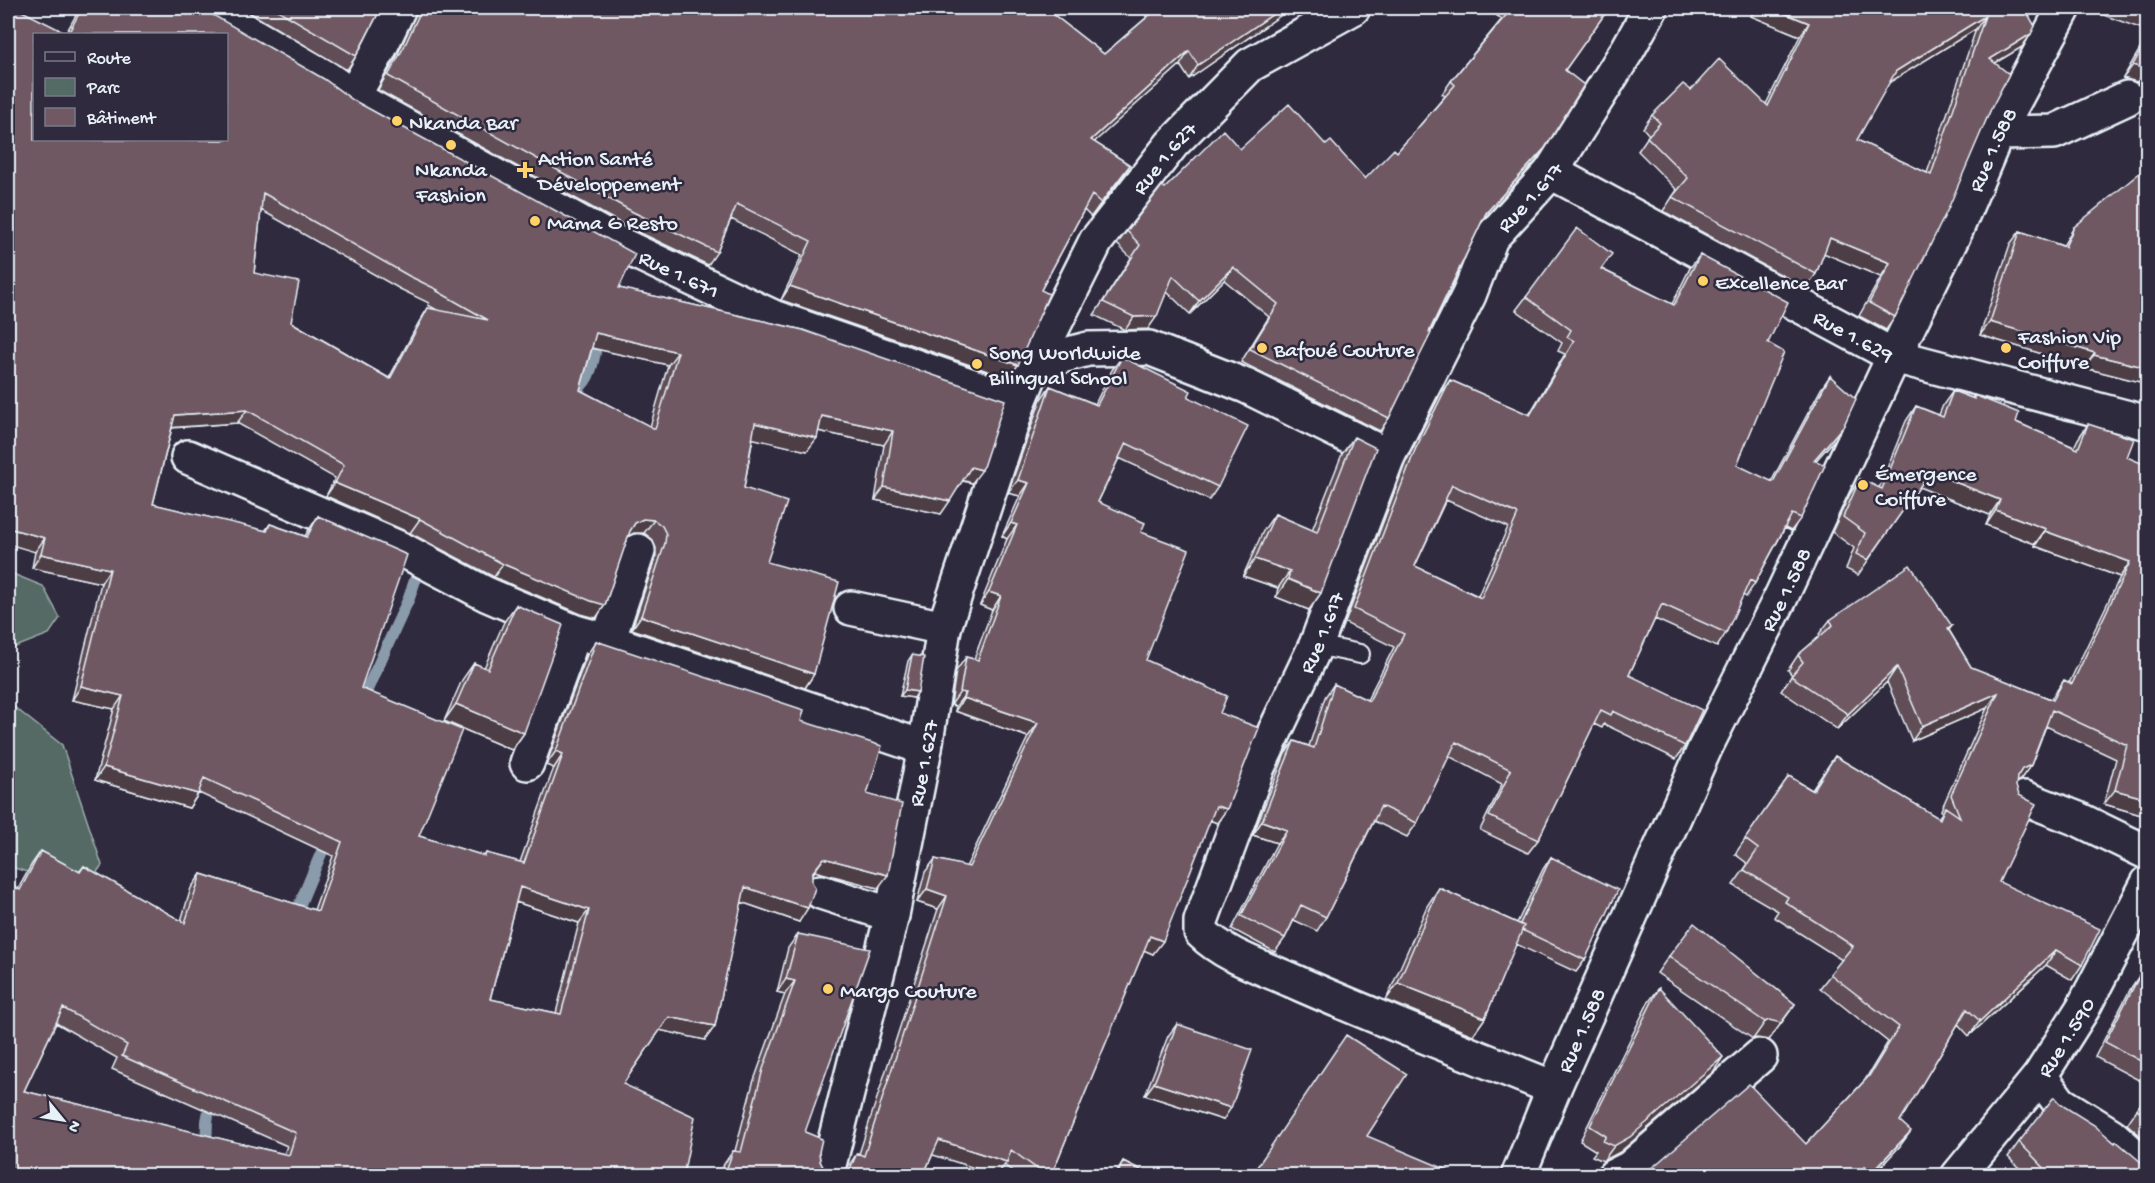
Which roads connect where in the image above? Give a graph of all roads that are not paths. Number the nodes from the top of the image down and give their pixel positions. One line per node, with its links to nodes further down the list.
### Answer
1 (206, 8): 6 (street, Rue 1.671)
2 (399, 8): 6 (street)
3 (1353, 8): 11 (street, Rue 1.627)
4 (1651, 8): 9 (street, Rue 1.617)
5 (2064, 8): 8 (street, Rue 1.588)
6 (353, 97): 12 (street, Rue 1.671)
7 (2127, 98): 8 (street)
8 (1997, 133): 10 (street, Rue 1.588)
9 (1551, 172): 10 (street, Rue 1.629); 14 (street, Rue 1.617)
10 (1894, 357): 13 (street, Rue 1.629); 32 (street, Rue 1.588)
11 (1035, 363): 12 (street, Rue 1.627); 14 (street)
12 (1019, 402): 18 (street, Rue 1.627)
13 (2148, 423)
14 (1388, 456): 21 (street, Rue 1.617)
15 (188, 457): 19 (street)
16 (638, 552): 20 (street)
17 (851, 608): 18 (street)
18 (945, 628): 23 (street, Rue 1.627)
19 (575, 632): 20 (street); 24 (street)
20 (608, 641): 23 (street)
21 (1316, 645): 22 (lane); 32 (street, Rue 1.617)
22 (1360, 654)
23 (925, 748): 29 (street, Rue 1.627)
24 (527, 763)
25 (2024, 798): 26 (street)
26 (2148, 852)
27 (821, 892): 29 (street)
28 (2144, 899): 31 (street, Rue 1.590)
29 (892, 915): 34 (street, Rue 1.627)
30 (1760, 1056): 36 (street)
31 (2040, 1076): 33 (street); 37 (street, Rue 1.590)
32 (1554, 1088): 35 (street, Rue 1.588)
33 (2148, 1168)
34 (828, 1170)
35 (1518, 1176)
36 (1614, 1176)
37 (1958, 1176)

